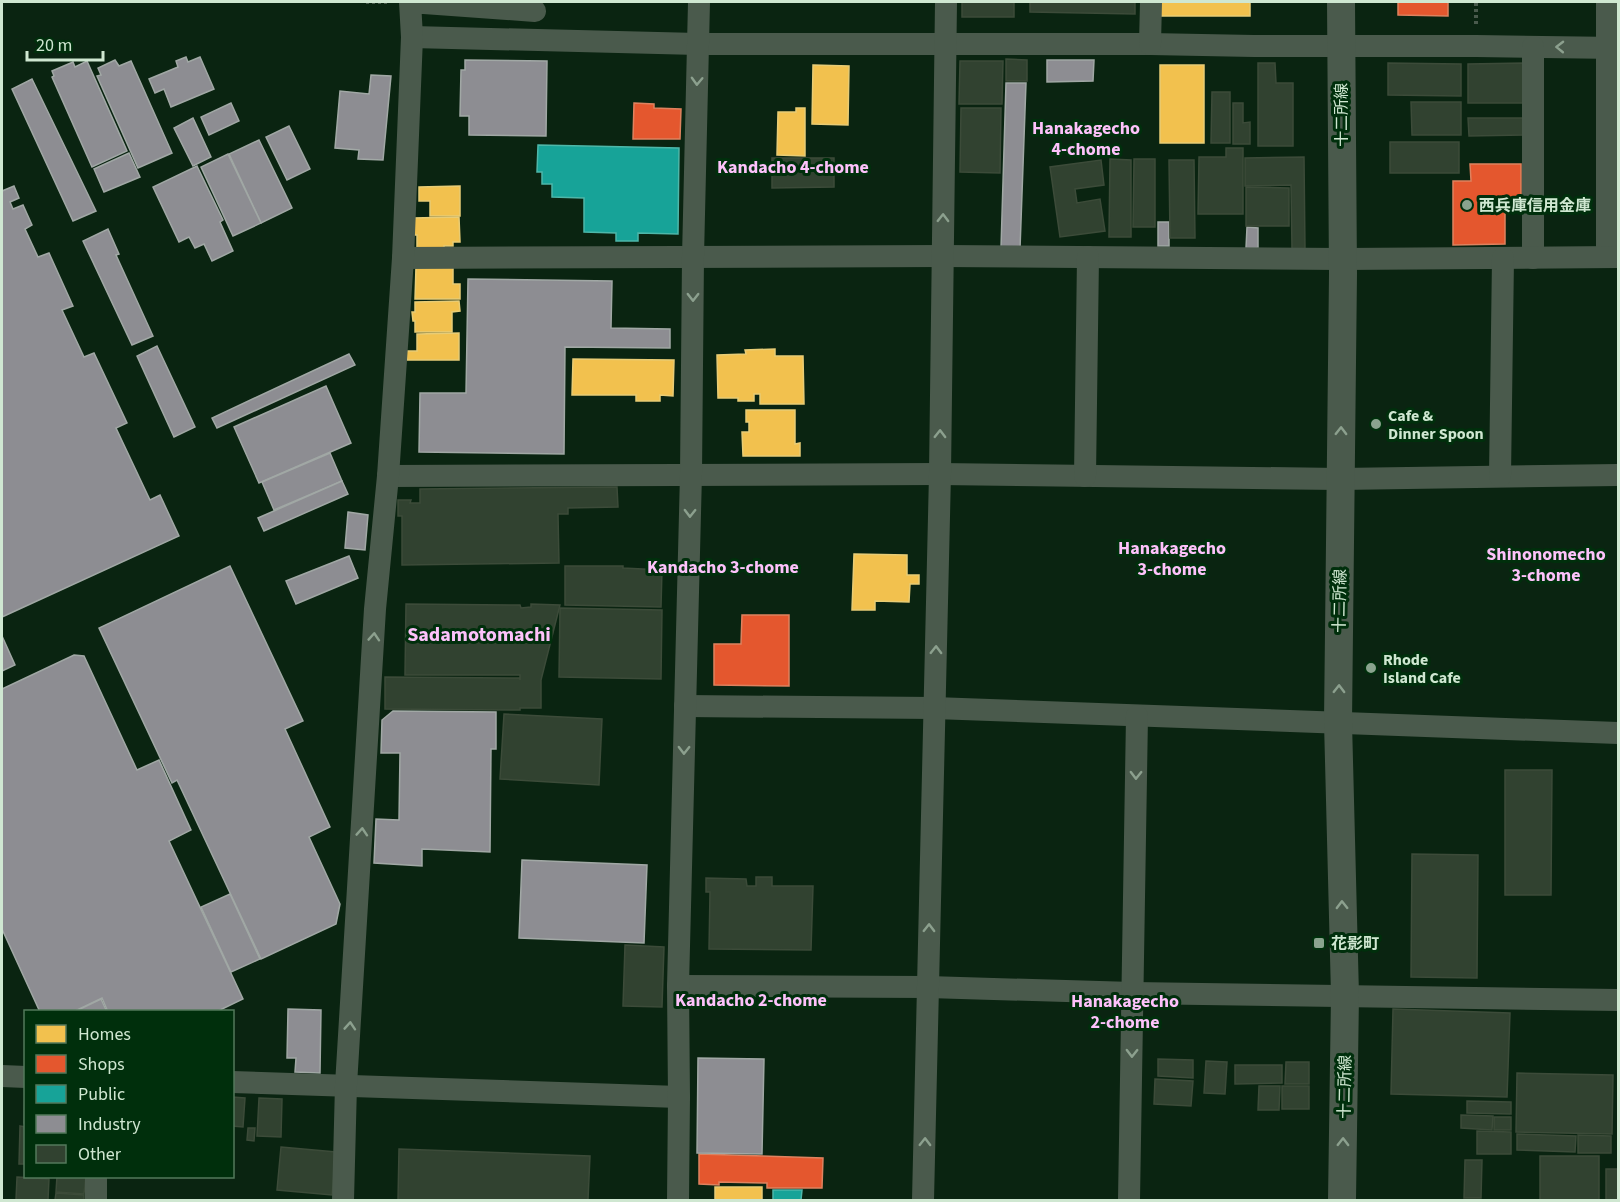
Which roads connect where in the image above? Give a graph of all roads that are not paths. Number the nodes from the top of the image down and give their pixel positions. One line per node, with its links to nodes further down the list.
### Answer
1 (699, 2): 10 (street)
2 (946, 2): 9 (street)
3 (1150, 2): 11 (street)
4 (1341, 2): 12 (street, 十二所線)
5 (1607, 2): 14 (street)
6 (535, 6): 7 (street); 8 (street)
7 (412, 37): 8 (street); 19 (street)
8 (533, 41): 10 (street)
9 (946, 43): 10 (street); 11 (street); 15 (street, one-way to 9)
10 (698, 44): 16 (street, one-way to 16)
11 (1150, 44): 12 (street)
12 (1341, 47): 13 (street); 22 (street, 十二所線)
13 (1533, 47): 14 (street, one-way to 13); 21 (street)
14 (1613, 48): 18 (street)
15 (943, 256): 16 (street); 17 (street); 24 (street, one-way to 15)
16 (693, 257): 19 (street); 23 (street, one-way to 23)
17 (1088, 257): 22 (street); 27 (street)
18 (1613, 257): 21 (street)
19 (403, 258): 26 (street)
20 (1503, 258): 21 (street); 22 (street); 28 (street)
21 (1533, 258)
22 (1342, 259): 29 (street, 十二所線, one-way to 22)
23 (691, 474): 24 (street); 26 (street); 30 (street, one-way to 30)
24 (940, 474): 27 (street); 31 (street, one-way to 24)
25 (1618, 474): 28 (street)
26 (388, 476): 43 (street, one-way to 26)
27 (1085, 476): 29 (street)
28 (1500, 476): 29 (street)
29 (1340, 479): 33 (street, 十二所線, one-way to 29)
30 (685, 706): 31 (street); 35 (street, one-way to 35)
31 (934, 708): 32 (street); 36 (street, one-way to 31)
32 (1137, 716): 33 (street); 37 (street, one-way to 37)
33 (1338, 722): 34 (street); 38 (street, 十二所線, one-way to 33)
34 (1618, 733)
35 (678, 986): 36 (street); 44 (street)
36 (928, 987): 37 (street); 49 (street, one-way to 36)
37 (1133, 993): 38 (street); 50 (street, one-way to 50)
38 (1345, 995): 39 (street); 51 (street, 十二所線, one-way to 38)
39 (1618, 1000)
40 (2, 1076): 41 (street)
41 (24, 1077)
42 (234, 1082): 43 (street)
43 (346, 1085): 44 (street); 47 (street)
44 (680, 1097): 48 (street)
45 (96, 1178): 46 (street)
46 (96, 1200)
47 (343, 1200)
48 (678, 1200)
49 (923, 1200)
50 (1129, 1200)
51 (1342, 1200)

